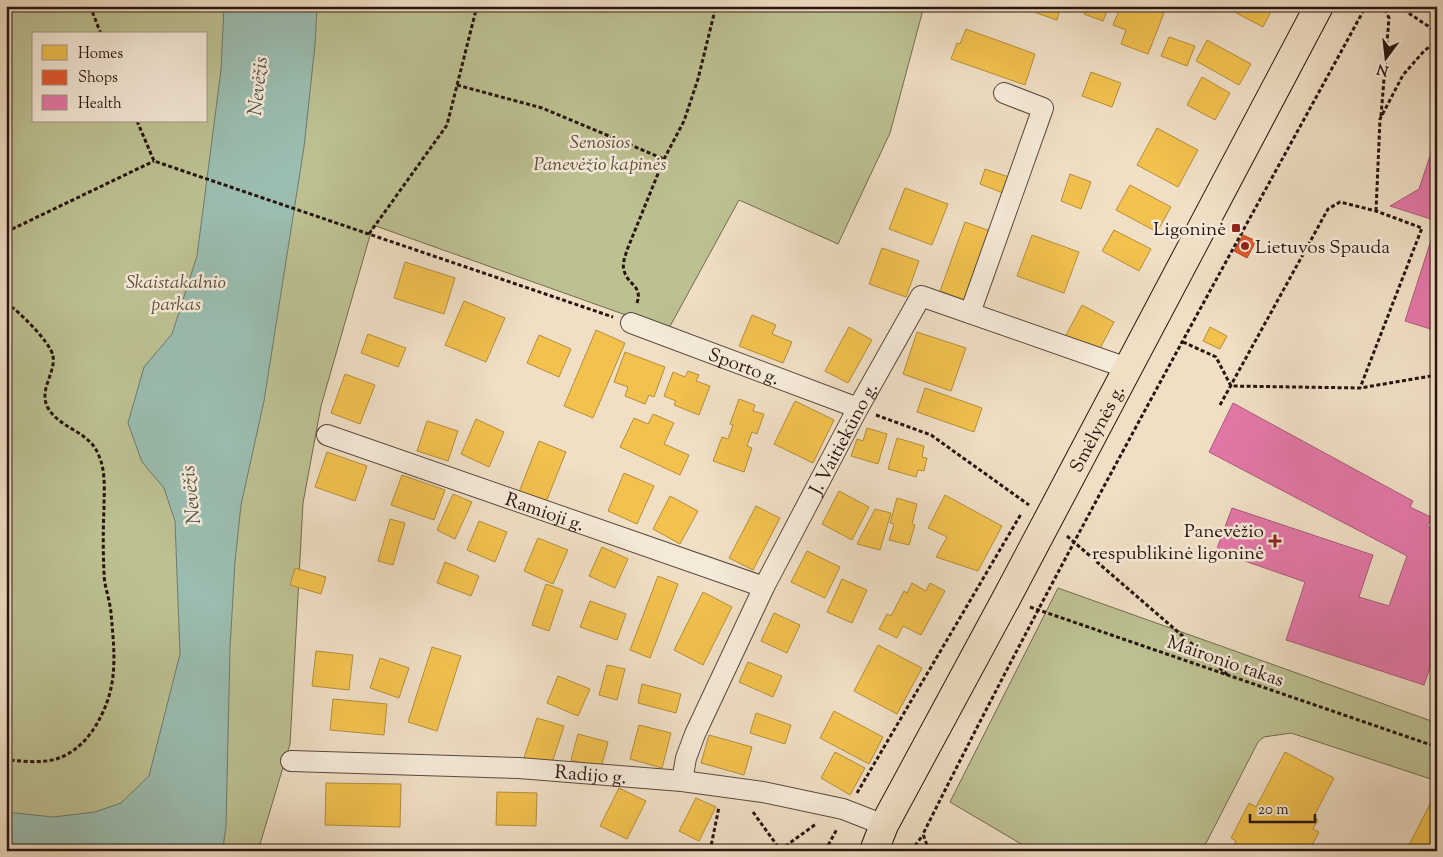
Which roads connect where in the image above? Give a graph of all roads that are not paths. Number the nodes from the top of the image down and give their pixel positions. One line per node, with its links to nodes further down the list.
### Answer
1 (1319, 6): 5 (highway, Smėlynės g.)
2 (1004, 93): 3 (street)
3 (970, 313): 5 (street, J. Vaitiekūno g.); 6 (street, J. Vaitiekūno g.)
4 (630, 323): 6 (street, Sporto g.)
5 (1127, 368): 11 (highway, Smėlynės g.)
6 (858, 408): 8 (street, J. Vaitiekūno g.)
7 (326, 435): 8 (street, Ramioji g.)
8 (764, 587): 10 (street, J. Vaitiekūno g.)
9 (291, 760): 10 (street, Radijo g.)
10 (682, 781): 11 (street, Radijo g.)
11 (884, 825): 12 (highway, Smėlynės g.)
12 (874, 851)

